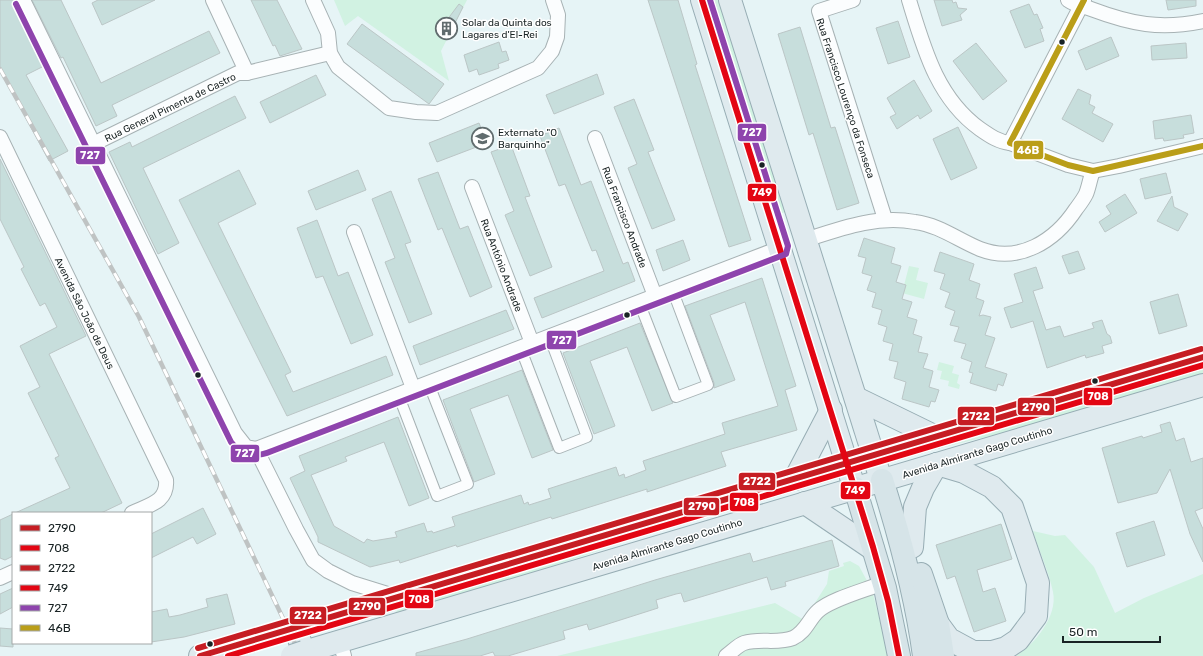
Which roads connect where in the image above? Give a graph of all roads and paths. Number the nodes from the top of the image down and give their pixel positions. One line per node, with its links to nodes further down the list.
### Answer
1 (23, 0): 16 (street)
2 (213, 0): 12 (street, Rua General Pimenta de Castro)
3 (313, 0): 11 (street)
4 (553, 0): 11 (street)
5 (702, 0): 23 (main road)
6 (730, 0): 22 (main road)
7 (853, 0): 20 (street, Rua Francisco Lourenço da Fonseca)
8 (909, 0): 15 (street)
9 (1078, 2): 10 (street); 15 (street)
10 (1203, 21)
11 (330, 53): 12 (street, Rua General Pimenta de Castro)
12 (247, 73): 16 (street, Rua General Pimenta de Castro)
13 (0, 137): 46 (street, Avenida São João de Deus)
14 (595, 138): 25 (street, Rua Francisco Andrade)
15 (1010, 143): 18 (street)
16 (93, 144): 37 (street)
17 (1203, 146): 18 (street)
18 (1093, 171): 20 (street)
19 (472, 187): 28 (street, Rua António Andrade)
20 (885, 220): 22 (street)
21 (354, 232): 32 (street)
22 (805, 240): 23 (main road); 34 (main road)
23 (780, 248): 24 (street); 35 (main road)
24 (672, 290): 25 (street); 26 (street)
25 (655, 296): 26 (street)
26 (640, 302): 27 (street)
27 (549, 336): 28 (street); 28 (street)
28 (526, 345): 30 (street)
29 (1203, 357): 36 (main road)
30 (428, 382): 32 (street); 33 (street)
31 (1203, 385): 40 (main road, Avenida Almirante Gago Coutinho)
32 (413, 388): 33 (street)
33 (398, 394): 37 (street)
34 (856, 398): 36 (main road); 38 (main road)
35 (831, 410): 39 (main road); 41 (main road)
36 (936, 437): 38 (main road)
37 (256, 449): 52 (street)
38 (874, 455): 39 (main road); 42 (main road)
39 (847, 463): 41 (main road); 43 (main road)
40 (938, 464): 42 (main road, Avenida Almirante Gago Coutinho); 47 (main road); 54 (main road)
41 (795, 479): 52 (main road)
42 (882, 480): 43 (main road, Avenida Almirante Gago Coutinho); 45 (highway)
43 (855, 488): 44 (main road, Avenida Almirante Gago Coutinho); 48 (highway)
44 (805, 503): 48 (main road); 56 (main road, Avenida Almirante Gago Coutinho)
45 (892, 510): 47 (highway); 61 (highway)
46 (134, 512)
47 (912, 547): 54 (highway)
48 (873, 549): 51 (highway)
49 (12, 572): 50 (street)
50 (0, 578)
51 (883, 583): 59 (street); 60 (highway)
52 (398, 597): 53 (main road)
53 (342, 614): 55 (main road, bridge); 56 (main road)
54 (938, 624): 62 (highway)
55 (295, 628): 57 (main road); 58 (main road, bridge)
56 (337, 648): 57 (main road, Avenida Almirante Gago Coutinho)
57 (298, 654)
58 (200, 656)
59 (726, 656)
60 (899, 656)
61 (924, 656)
62 (943, 656)

